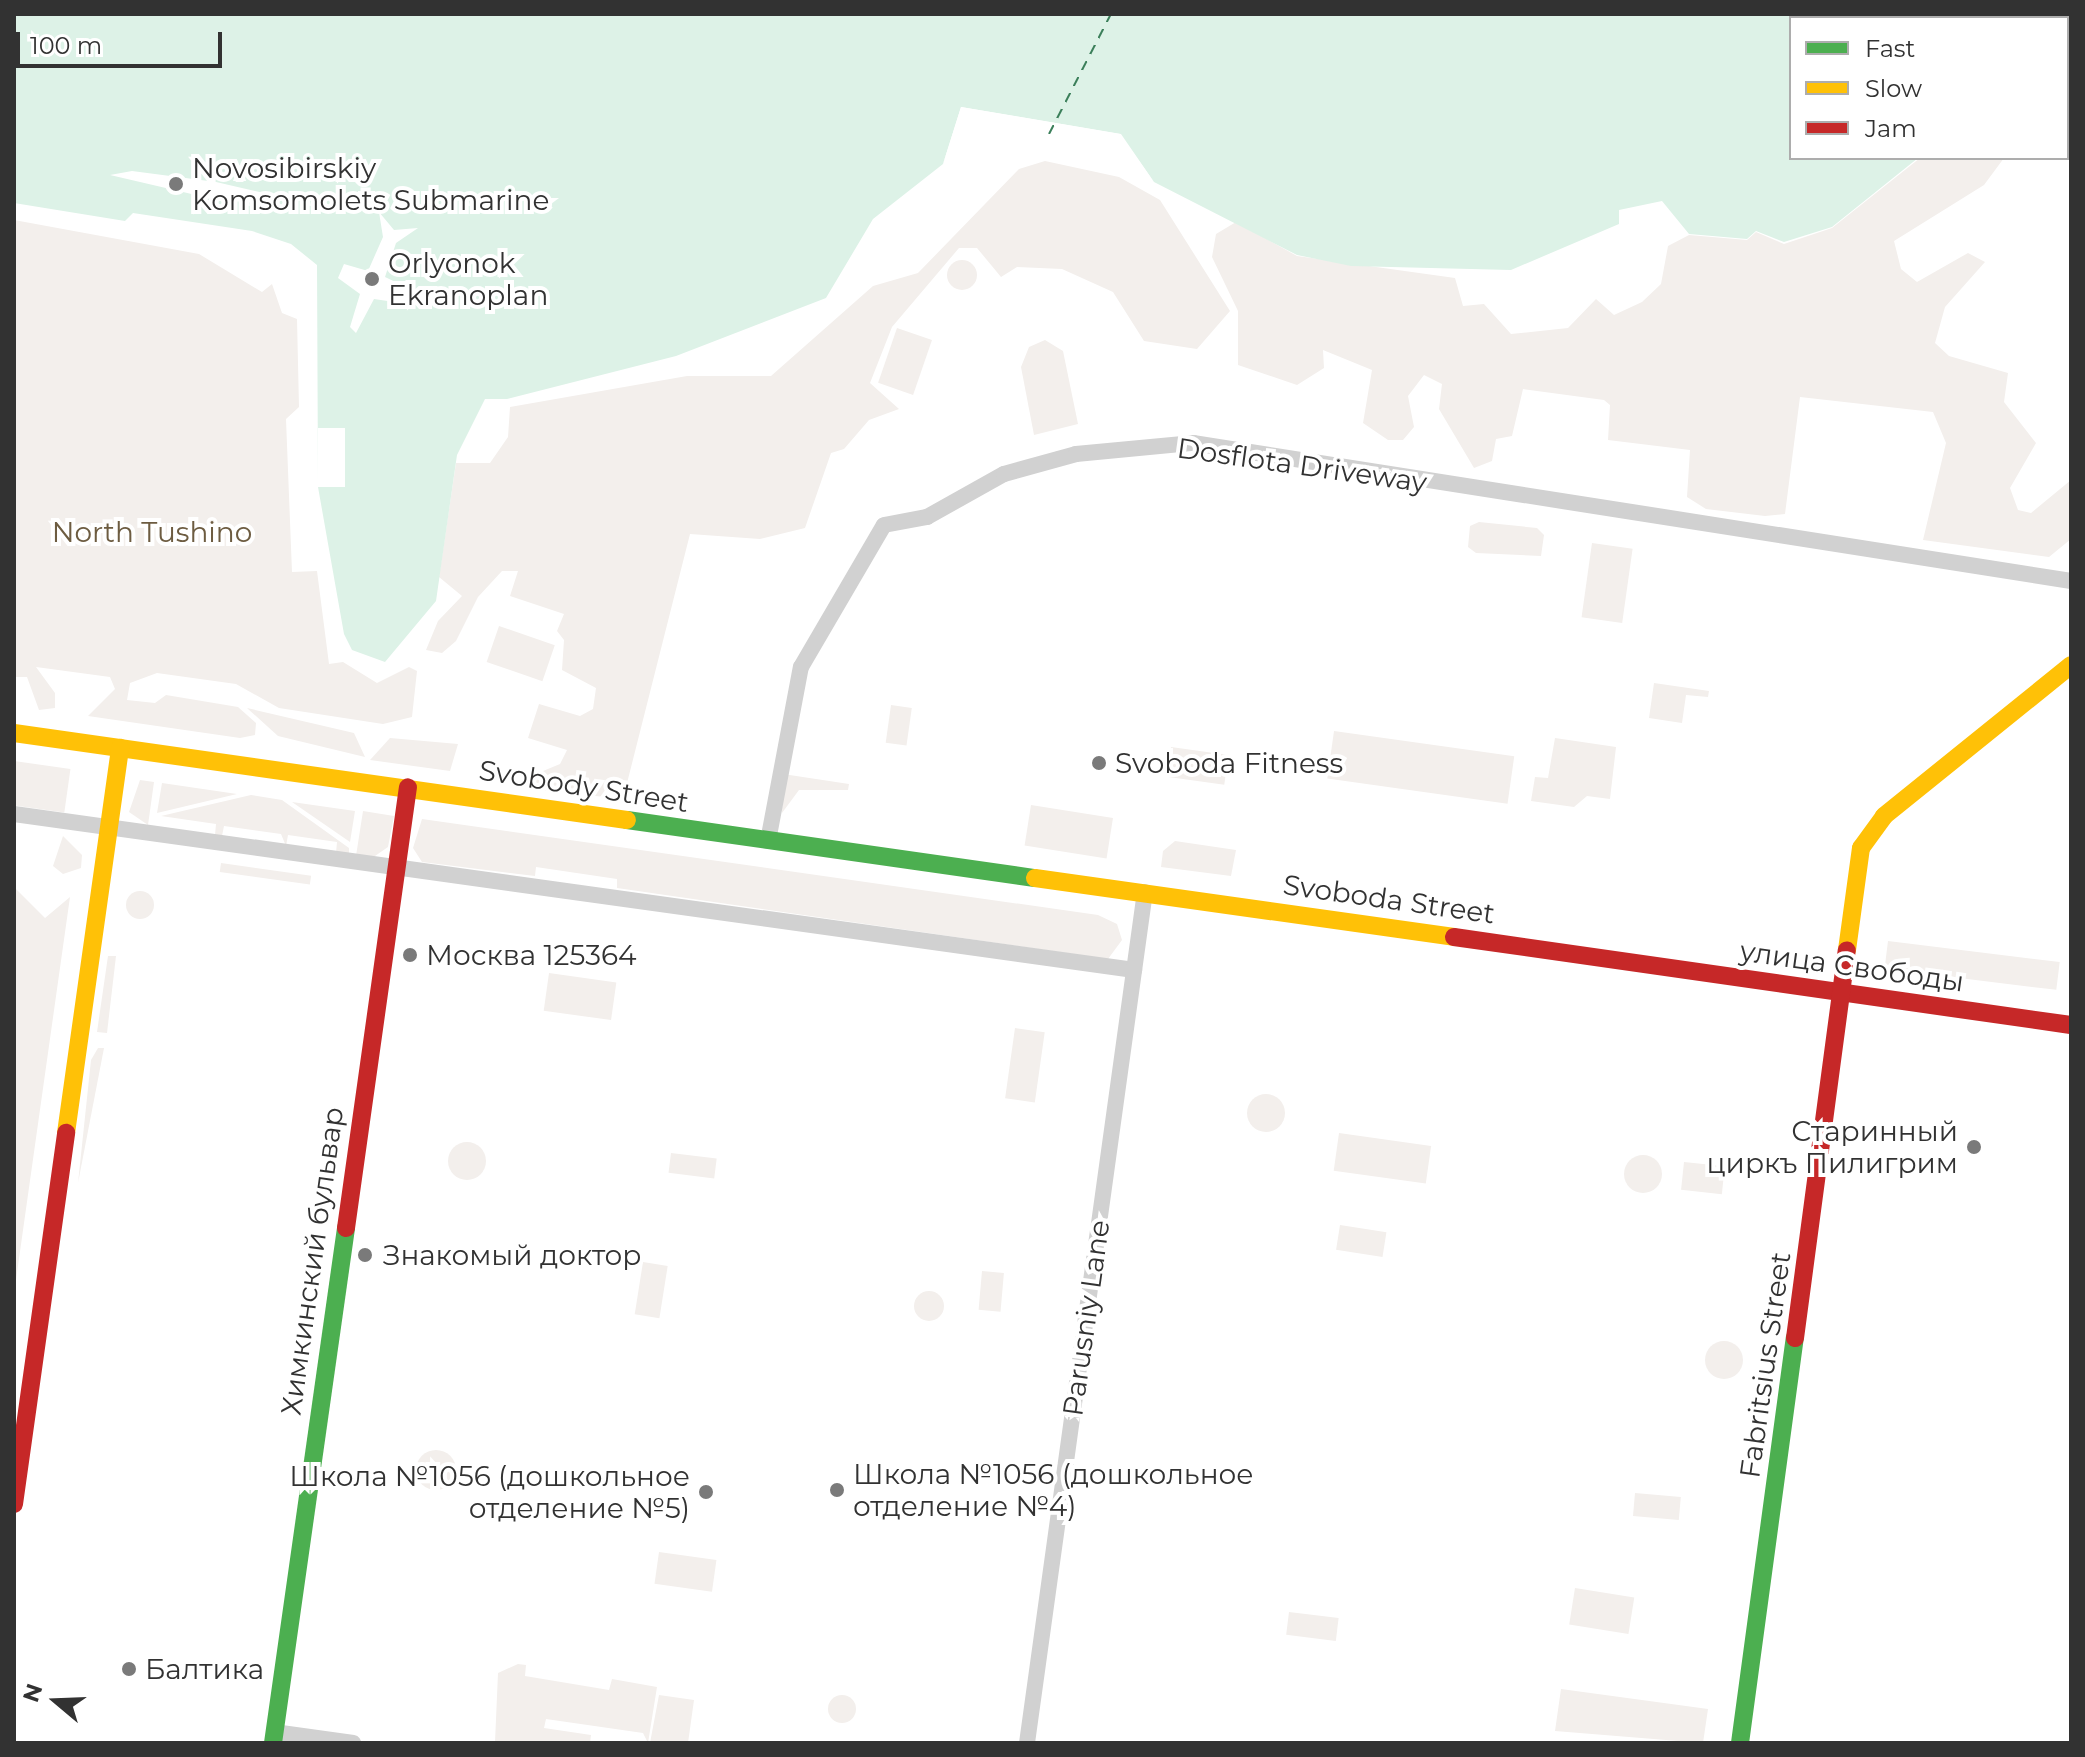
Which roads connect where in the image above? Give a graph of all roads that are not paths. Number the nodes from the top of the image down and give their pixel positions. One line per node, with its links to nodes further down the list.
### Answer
1 (2071, 581): 8 (street, Dosflota Driveway)
2 (2071, 665): 12 (main road, Fabritsius Street)
3 (14, 733): 4 (main road, Svobody Street)
4 (120, 748): 5 (main road, Svobody Street); 7 (main road)
5 (408, 787): 8 (main road, Svobody Street); 9 (main road, Химкинский бульвар)
6 (14, 814): 7 (street)
7 (107, 827): 9 (street); 14 (main road)
8 (768, 841): 10 (main road, Svobody Street)
9 (397, 869): 11 (street); 15 (main road, Химкинский бульвар)
10 (1145, 892): 11 (street, Parusniy Lane); 12 (main road, улица Свободы)
11 (1134, 970): 17 (street, Parusniy Lane)
12 (1843, 995): 13 (main road, улица Свободы); 18 (main road, Fabritsius Street)
13 (2071, 1025)
14 (14, 1504)
15 (273, 1737): 16 (street)
16 (353, 1743)
17 (1027, 1743)
18 (1740, 1743)

